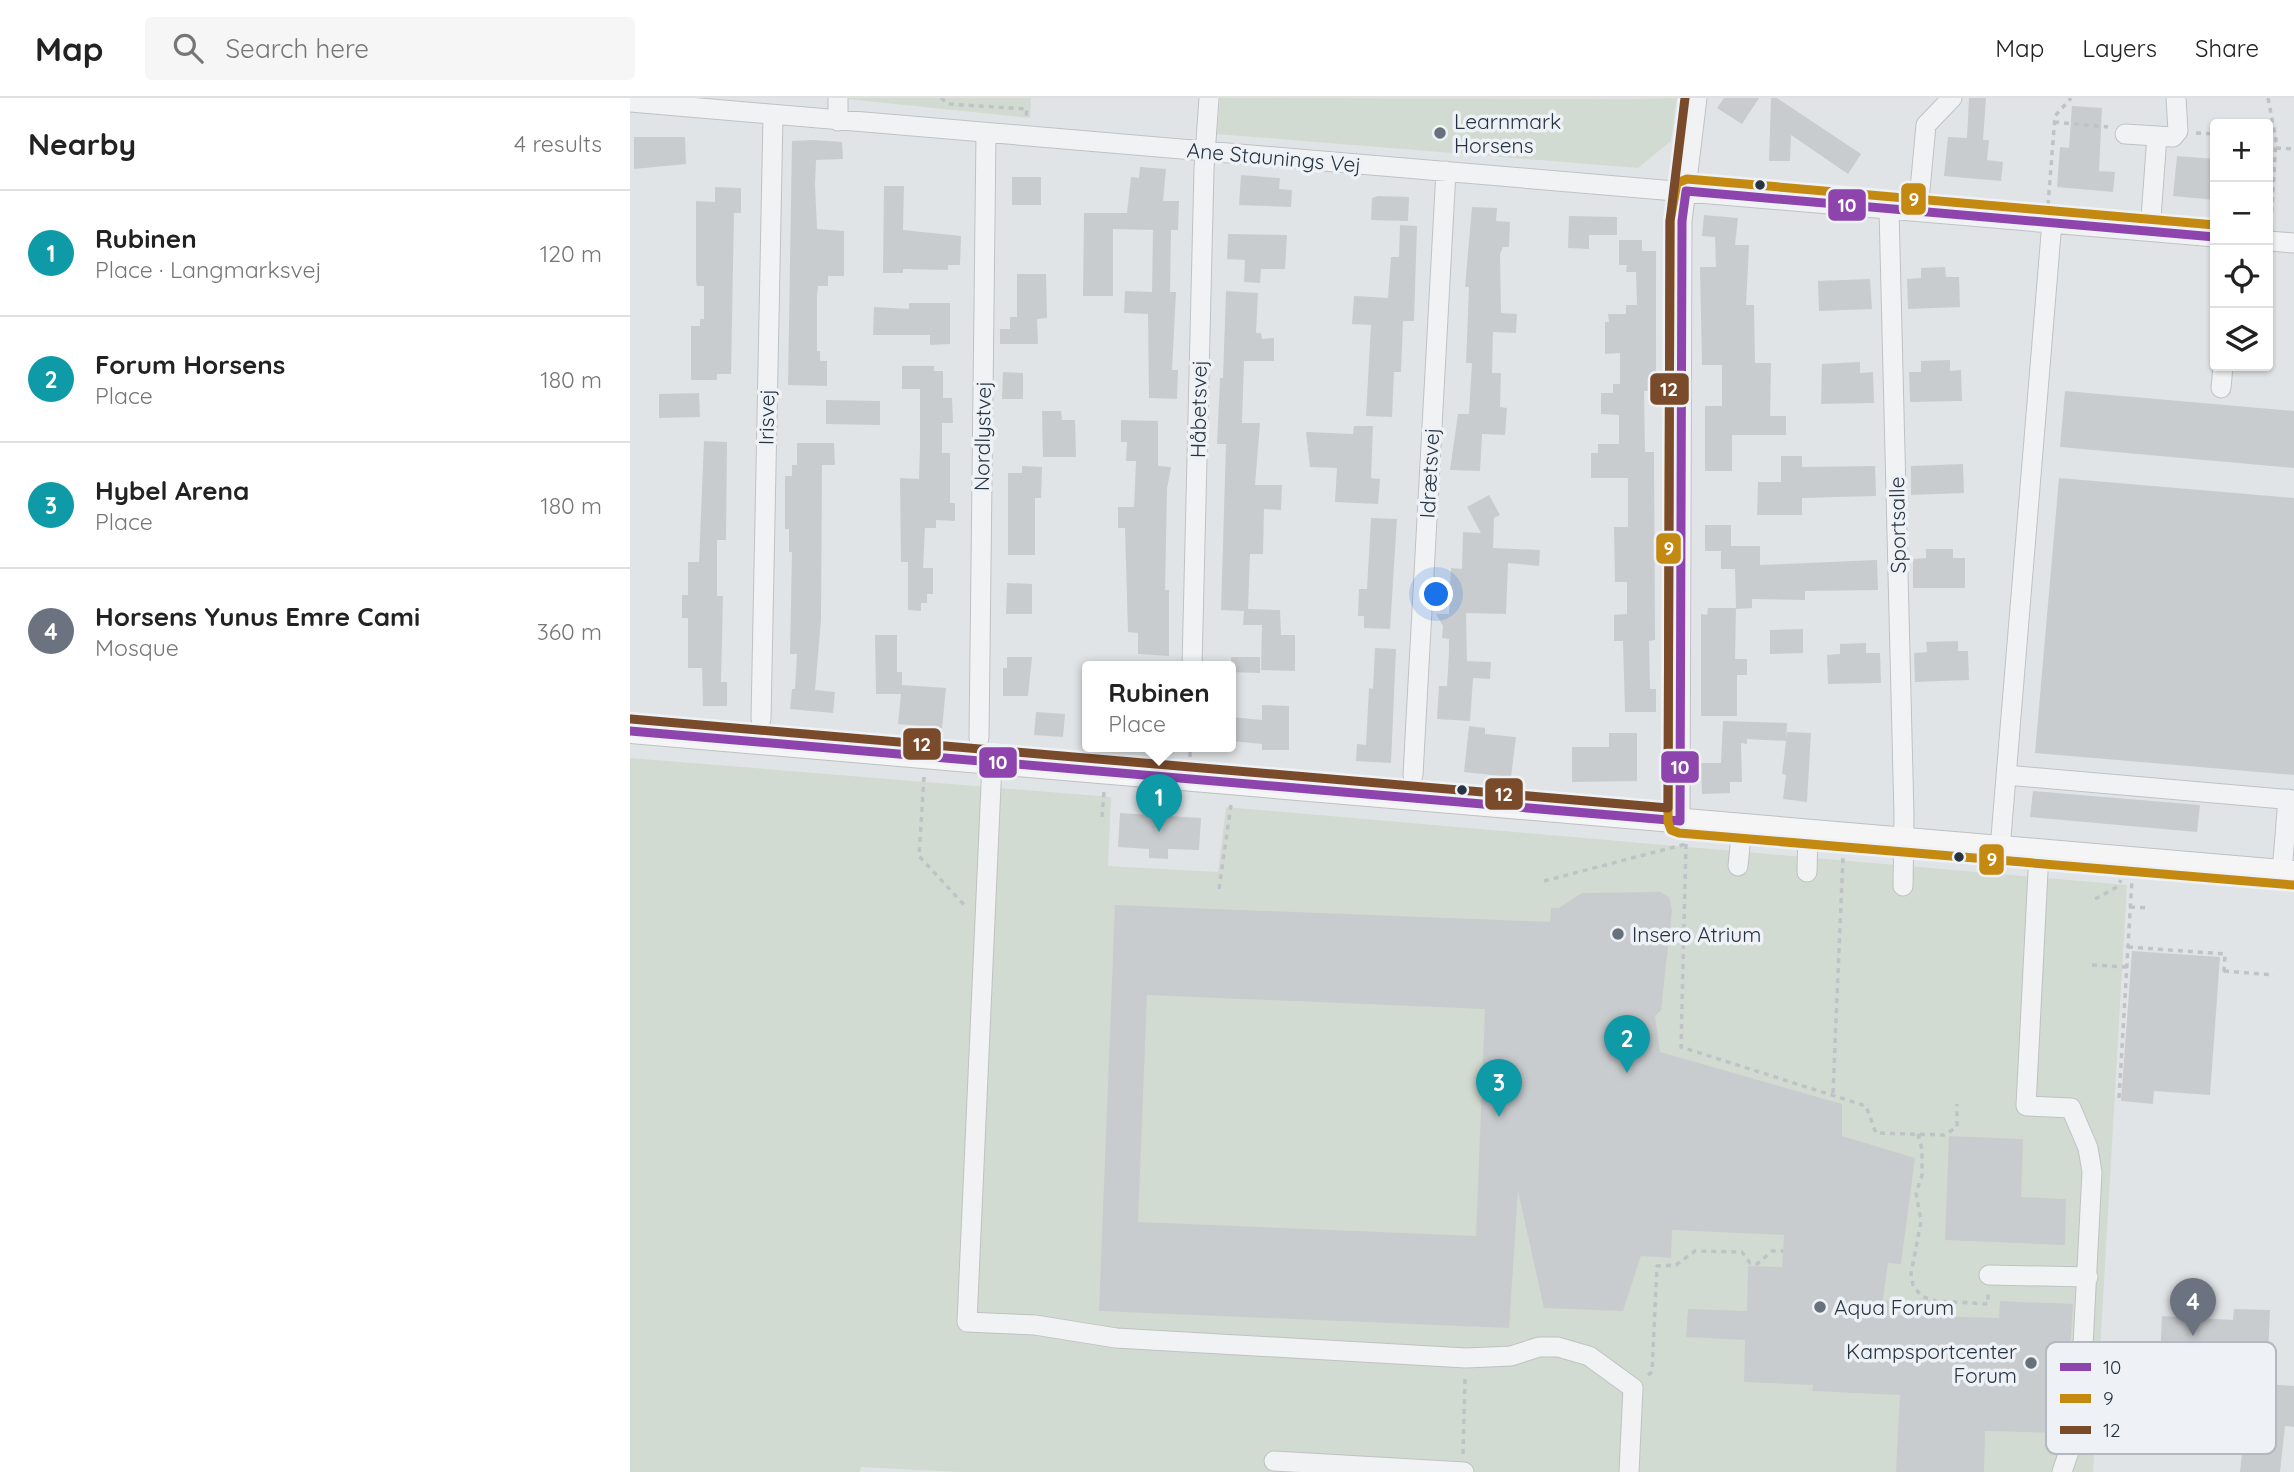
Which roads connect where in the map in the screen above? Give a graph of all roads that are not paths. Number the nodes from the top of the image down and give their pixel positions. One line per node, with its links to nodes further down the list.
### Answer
1 (838, 98): 9 (street)
2 (1209, 98): 13 (street, Håbetsvej)
3 (1697, 98): 15 (street)
4 (1951, 98): 17 (street)
5 (2176, 98): 12 (street)
6 (630, 102): 7 (street, Ane Staunings Vej)
7 (674, 102): 8 (street, Ane Staunings Vej)
8 (773, 116): 9 (street, Ane Staunings Vej); 26 (street, Irisvej)
9 (838, 121): 10 (street, Ane Staunings Vej)
10 (986, 133): 13 (street, Ane Staunings Vej); 28 (street, Nordlystvej)
11 (2125, 134): 12 (street)
12 (2157, 136): 19 (street)
13 (1205, 152): 14 (street, Ane Staunings Vej); 25 (street, Håbetsvej)
14 (1446, 171): 15 (street, Ane Staunings Vej); 30 (street, Idrætsvej)
15 (1686, 191): 16 (street, Ane Staunings Vej); 35 (street)
16 (1889, 209): 17 (street, Ane Staunings Vej); 36 (street, Sportsalle)
17 (1918, 211): 18 (street, Ane Staunings Vej)
18 (2049, 222): 19 (street, Ane Staunings Vej); 31 (street)
19 (2150, 231): 20 (street, Ane Staunings Vej)
20 (2210, 237)
21 (2273, 241): 22 (street)
22 (2294, 243)
23 (2223, 371): 24 (street)
24 (2221, 388)
25 (1192, 661)
26 (761, 719)
27 (630, 731): 29 (main road)
28 (979, 738)
29 (992, 763): 35 (main road); 49 (street)
30 (1413, 775)
31 (2006, 775): 32 (street); 37 (street)
32 (2291, 799): 41 (street)
33 (1742, 826): 34 (main road); 35 (main road); 39 (street)
34 (1808, 830): 36 (main road); 40 (street)
35 (1683, 833)
36 (1904, 841): 37 (main road); 42 (street, Sportsalle)
37 (2000, 849): 38 (main road)
38 (2039, 852): 41 (main road); 44 (street)
39 (1738, 866)
40 (1807, 872)
41 (2288, 872)
42 (1903, 886)
43 (1989, 1275): 44 (street)
44 (2088, 1278): 45 (street)
45 (2084, 1342)
46 (2068, 1454): 50 (street)
47 (1275, 1461): 48 (street)
48 (1463, 1471)
49 (1629, 1472)
50 (2062, 1472)

